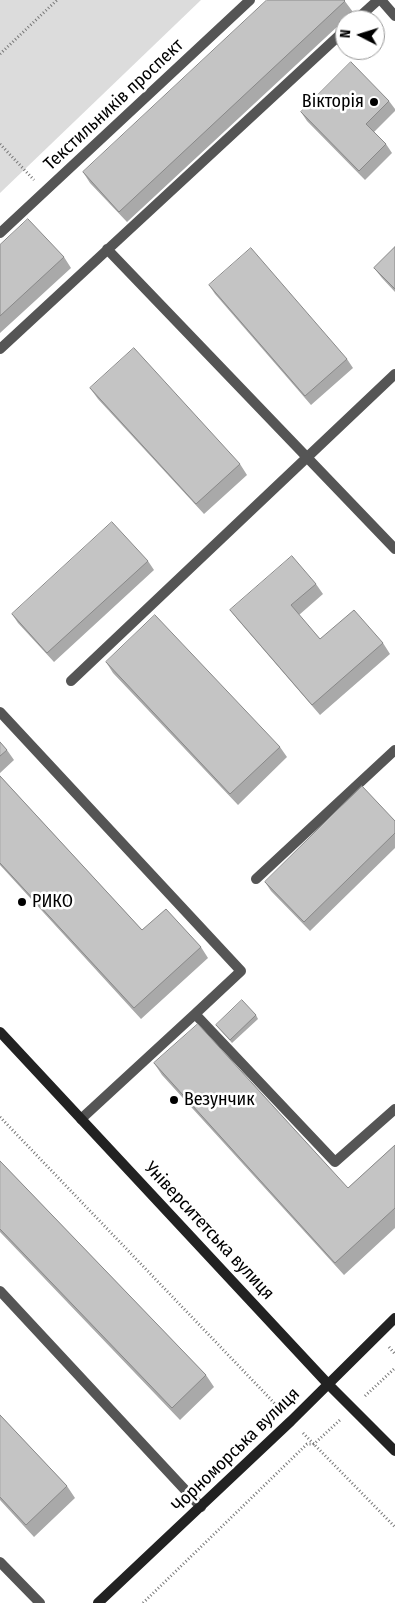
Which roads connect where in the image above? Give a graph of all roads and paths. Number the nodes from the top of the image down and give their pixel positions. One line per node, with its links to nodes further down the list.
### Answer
1 (58, 0): 7 (path)
2 (250, 0): 9 (street, Текстильників проспект)
3 (379, 0): 4 (street); 5 (street)
4 (368, 10)
5 (395, 16)
6 (335, 39): 11 (street)
7 (0, 54)
8 (0, 144): 9 (path)
9 (45, 191): 10 (street, Текстильників проспект)
10 (0, 233)
11 (107, 249): 12 (street); 14 (street)
12 (0, 349)
13 (395, 374): 14 (street)
14 (308, 457): 15 (street); 16 (street)
15 (395, 549)
16 (71, 680)
17 (0, 712): 20 (street)
18 (395, 750): 19 (street)
19 (256, 879)
20 (194, 1014): 22 (street); 24 (street)
21 (0, 1032): 24 (street, Університетська вулиця)
22 (395, 1109)
23 (0, 1117): 28 (path)
24 (81, 1119): 27 (street, Університетська вулиця)
25 (0, 1291): 31 (street)
26 (395, 1318): 27 (street, Чорноморська вулиця)
27 (328, 1384): 28 (street, Чорноморська вулиця); 30 (street, Університетська вулиця)
28 (292, 1421): 29 (path); 31 (street, Чорноморська вулиця)
29 (314, 1444): 32 (path); 36 (path)
30 (395, 1451)
31 (201, 1507): 35 (street, Чорноморська вулиця)
32 (395, 1527)
33 (0, 1562): 34 (street)
34 (40, 1603)
35 (98, 1603)
36 (142, 1603)

